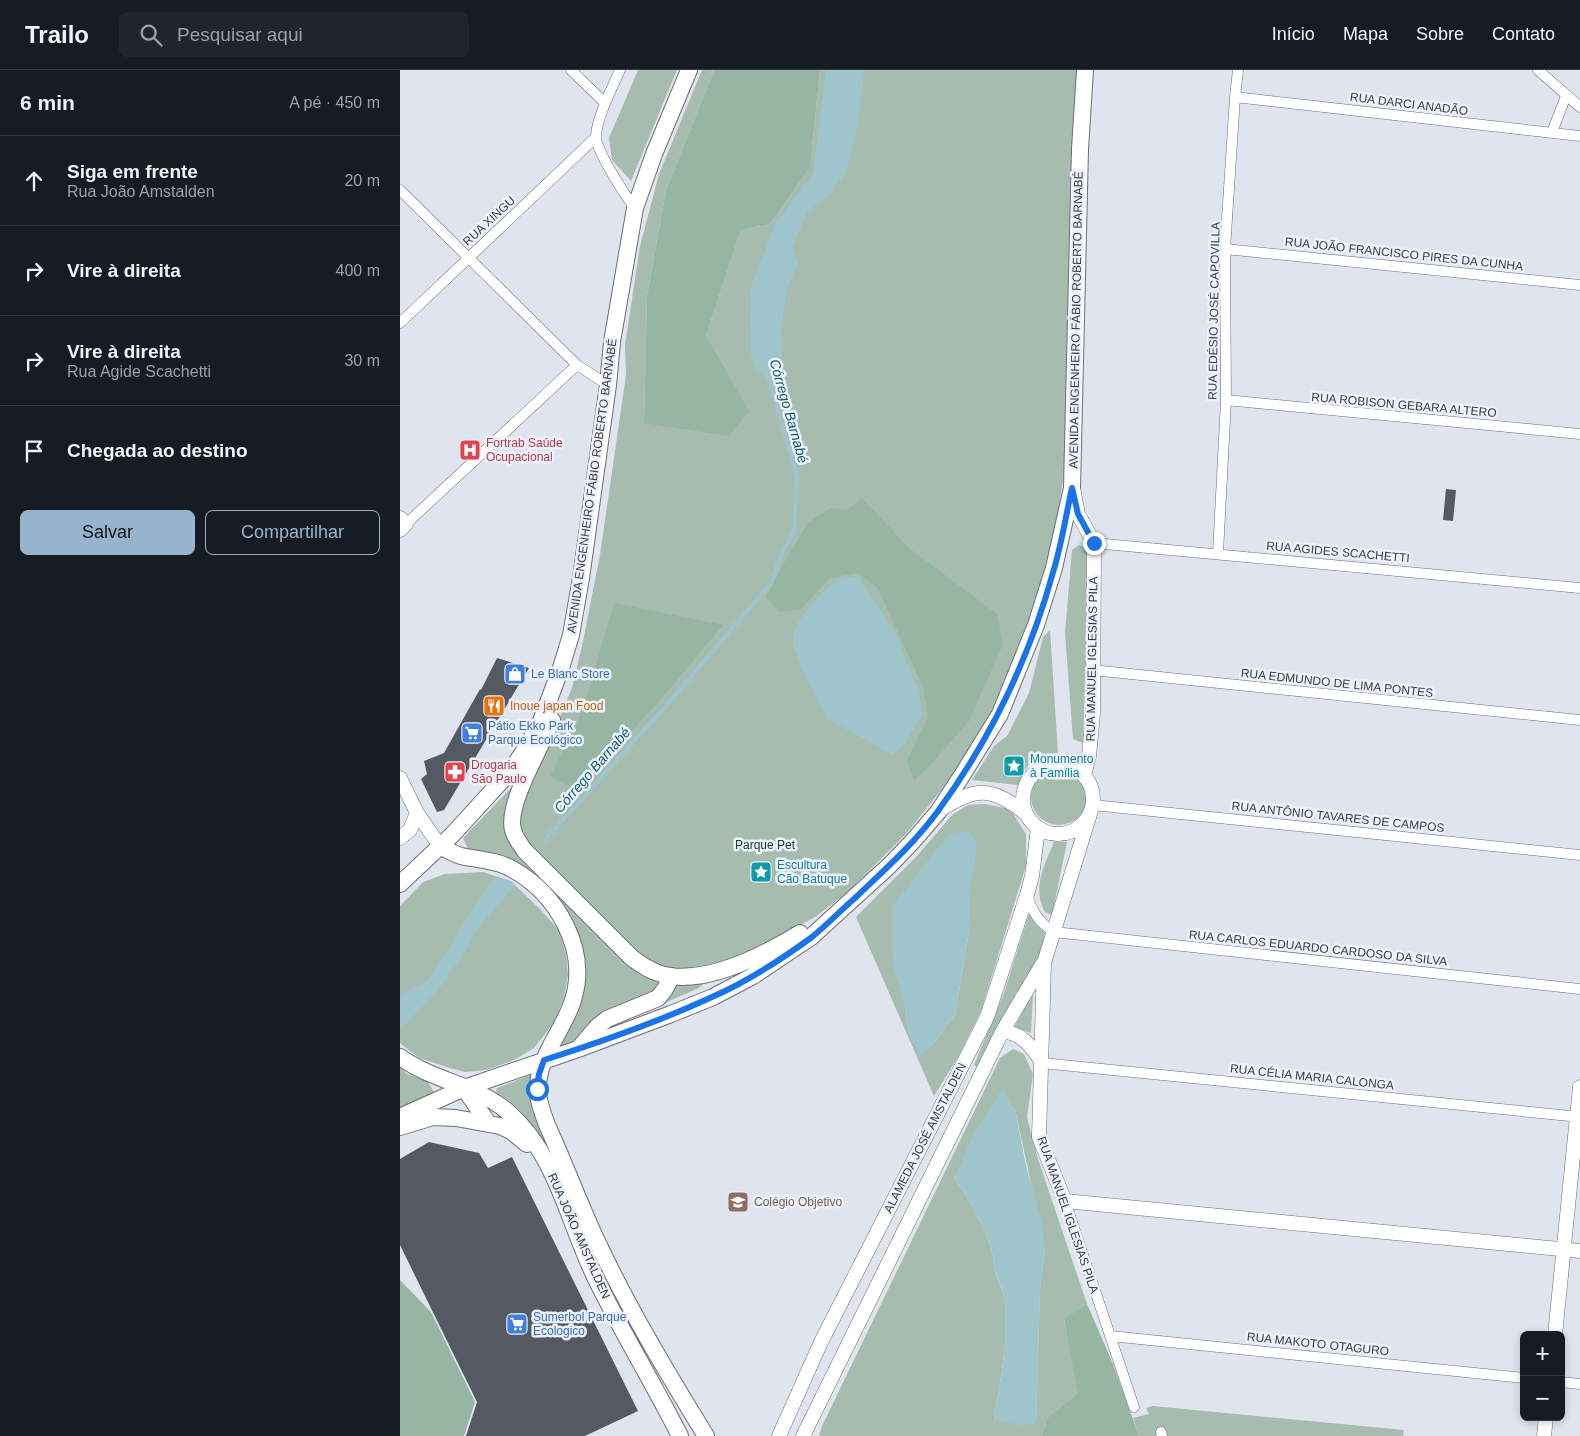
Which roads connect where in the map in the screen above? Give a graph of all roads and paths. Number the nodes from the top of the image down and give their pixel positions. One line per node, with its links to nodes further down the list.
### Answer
1 (571, 70): 9 (street)
2 (620, 70): 9 (street)
3 (689, 70): 15 (main road, AVENIDA ENGENHEIRO FÁBIO ROBERTO BARNABÉ)
4 (1085, 70): 24 (main road, AVENIDA ENGENHEIRO FÁBIO ROBERTO BARNABÉ)
5 (1238, 70): 8 (street, RUA EDÉSIO JOSÉ CAPOVILLA)
6 (1538, 70): 7 (street)
7 (1566, 96): 10 (street); 11 (street)
8 (1235, 97): 11 (street, RUA DARCI ANADÃO); 16 (street, RUA EDÉSIO JOSÉ CAPOVILLA)
9 (605, 103): 13 (street)
10 (1580, 107)
11 (1552, 132): 12 (street, RUA DARCI ANADÃO)
12 (1580, 136)
13 (595, 138): 15 (street); 17 (street, RUA XINGU)
14 (400, 190): 17 (street)
15 (635, 208): 21 (main road, AVENIDA ENGENHEIRO FÁBIO ROBERTO BARNABÉ)
16 (1226, 249): 18 (street, RUA JOÃO FRANCISCO PIRES DA CUNHA); 22 (street, RUA EDÉSIO JOSÉ CAPOVILLA)
17 (469, 258): 19 (street, RUA XINGU); 20 (street)
18 (1580, 285)
19 (400, 323)
20 (577, 365): 21 (street); 25 (street)
21 (608, 385): 29 (main road, AVENIDA ENGENHEIRO FÁBIO ROBERTO BARNABÉ)
22 (1226, 400): 23 (street, RUA ROBISON GEBARA ALTERO); 27 (street, RUA EDÉSIO JOSÉ CAPOVILLA)
23 (1580, 434)
24 (1072, 488): 26 (street); 35 (main road, AVENIDA ENGENHEIRO FÁBIO ROBERTO BARNABÉ)
25 (402, 524)
26 (1094, 543): 27 (street, RUA AGIDES SCACHETTI); 30 (street, RUA MANUEL IGLESIAS PILA)
27 (1218, 554): 28 (street, RUA AGIDES SCACHETTI)
28 (1580, 588)
29 (573, 624): 40 (main road, AVENIDA ENGENHEIRO FÁBIO ROBERTO BARNABÉ); 47 (main road)
30 (1092, 670): 31 (street, RUA EDMUNDO DE LIMA PONTES); 32 (street, RUA MANUEL IGLESIAS PILA)
31 (1580, 720)
32 (1084, 775): 34 (street); 36 (street)
33 (400, 778): 37 (street)
34 (1091, 810): 38 (street); 41 (street, RUA ANTÔNIO TAVARES DE CAMPOS); 45 (street, RUA MANUEL IGLESIAS PILA)
35 (938, 812): 36 (street); 44 (main road, AVENIDA ENGENHEIRO FÁBIO ROBERTO BARNABÉ)
36 (1025, 813): 38 (street)
37 (417, 814): 39 (street); 40 (street)
38 (1038, 828): 43 (street, ALAMEDA JOSÉ AMSTALDEN)
39 (400, 838)
40 (440, 846): 42 (main road, AVENIDA ENGENHEIRO FÁBIO ROBERTO BARNABÉ); 52 (main road, RUA JOÃO AMSTALDEN)
41 (1580, 855)
42 (400, 884)
43 (1027, 895): 45 (street); 74 (street, ALAMEDA JOSÉ AMSTALDEN)
44 (854, 898): 47 (main road); 50 (main road, AVENIDA ENGENHEIRO FÁBIO ROBERTO BARNABÉ)
45 (1054, 932): 46 (street, RUA MANUEL IGLESIAS PILA); 48 (street, RUA CARLOS EDUARDO CARDOSO DA SILVA)
46 (1044, 963): 49 (street, ALAMEDA JOSÉ AMSTALDEN); 53 (street, RUA MANUEL IGLESIAS PILA)
47 (672, 976): 50 (main road)
48 (1580, 989)
49 (1002, 1032): 53 (street); 71 (street, ALAMEDA JOSÉ AMSTALDEN)
50 (578, 1049): 52 (main road, AVENIDA ENGENHEIRO FÁBIO ROBERTO BARNABÉ)
51 (400, 1057): 55 (main road, RUA JOÃO AMSTALDEN)
52 (544, 1060): 55 (main road, AVENIDA ENGENHEIRO FÁBIO ROBERTO BARNABÉ); 73 (main road, RUA JOÃO AMSTALDEN)
53 (1042, 1063): 57 (street, RUA CÉLIA MARIA CALONGA); 61 (street, RUA MANUEL IGLESIAS PILA)
54 (1580, 1087): 57 (street)
55 (464, 1088): 56 (main road, AVENIDA ENGENHEIRO FÁBIO ROBERTO BARNABÉ); 58 (main road); 60 (main road, RUA JOÃO AMSTALDEN)
56 (400, 1117)
57 (1579, 1117): 62 (street)
58 (488, 1123): 59 (main road); 60 (main road)
59 (400, 1127)
60 (554, 1175): 72 (main road, RUA JOÃO AMSTALDEN)
61 (1065, 1201): 62 (street); 65 (street, RUA MANUEL IGLESIAS PILA)
62 (1564, 1250): 63 (street); 64 (street)
63 (1580, 1251)
64 (1555, 1331)
65 (1110, 1336): 66 (street, RUA MAKOTO OTAGURO); 69 (street, RUA MANUEL IGLESIAS PILA)
66 (1520, 1378)
67 (1565, 1382): 68 (street)
68 (1580, 1384)
69 (1134, 1407)
70 (1546, 1421): 75 (street)
71 (804, 1435)
72 (680, 1436)
73 (706, 1436)
74 (779, 1436)
75 (1544, 1436)

